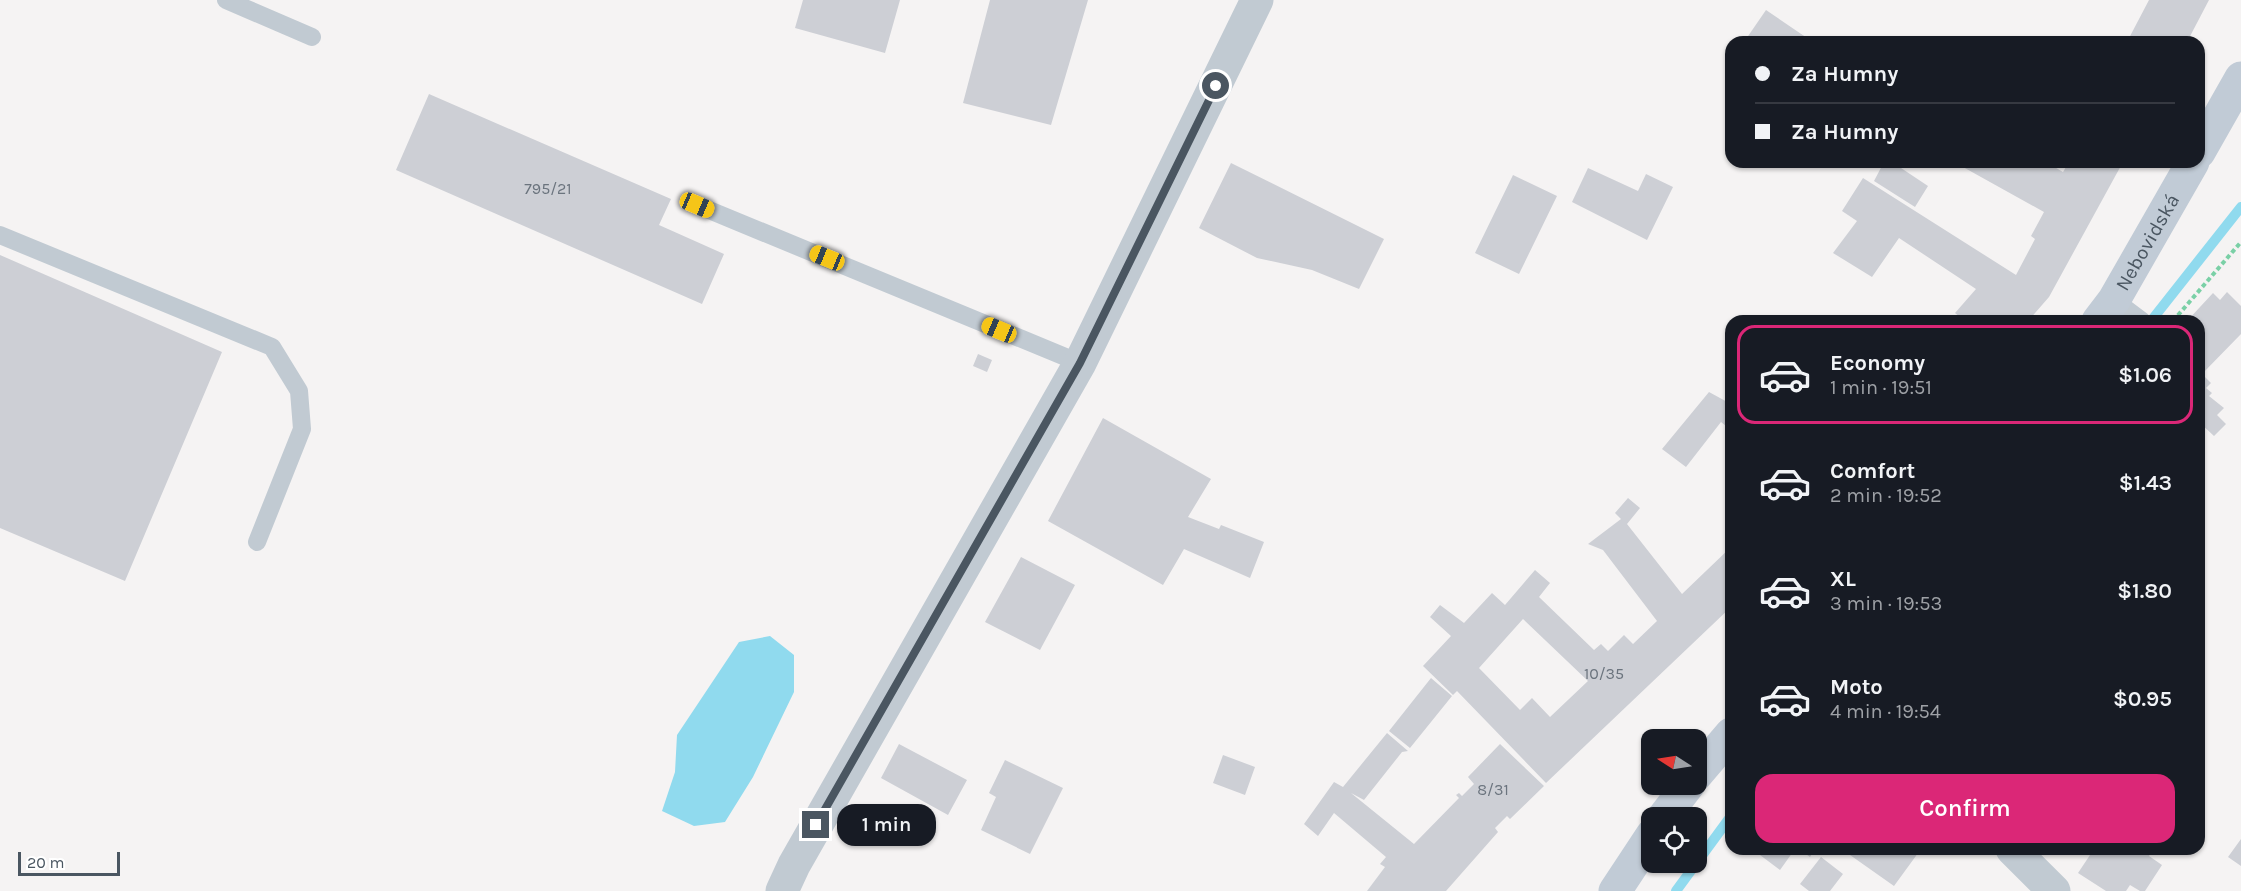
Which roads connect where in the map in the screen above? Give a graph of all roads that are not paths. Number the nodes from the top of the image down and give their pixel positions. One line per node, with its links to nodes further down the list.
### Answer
1 (226, 0): 3 (lane)
2 (1257, 0): 11 (street)
3 (312, 37)
4 (2241, 78): 5 (street)
5 (2205, 141)
6 (2189, 168): 9 (street, Nebovidská)
7 (697, 205): 11 (lane)
8 (0, 235): 12 (lane)
9 (2106, 310): 10 (lane)
10 (2122, 315)
11 (1080, 363): 19 (street)
12 (257, 542)
13 (1725, 741): 14 (street)
14 (1707, 762)
15 (1681, 795): 16 (street)
16 (1671, 807)
17 (1641, 852): 20 (street)
18 (2018, 855): 21 (street)
19 (782, 891)
20 (1615, 891)
21 (2054, 891)

